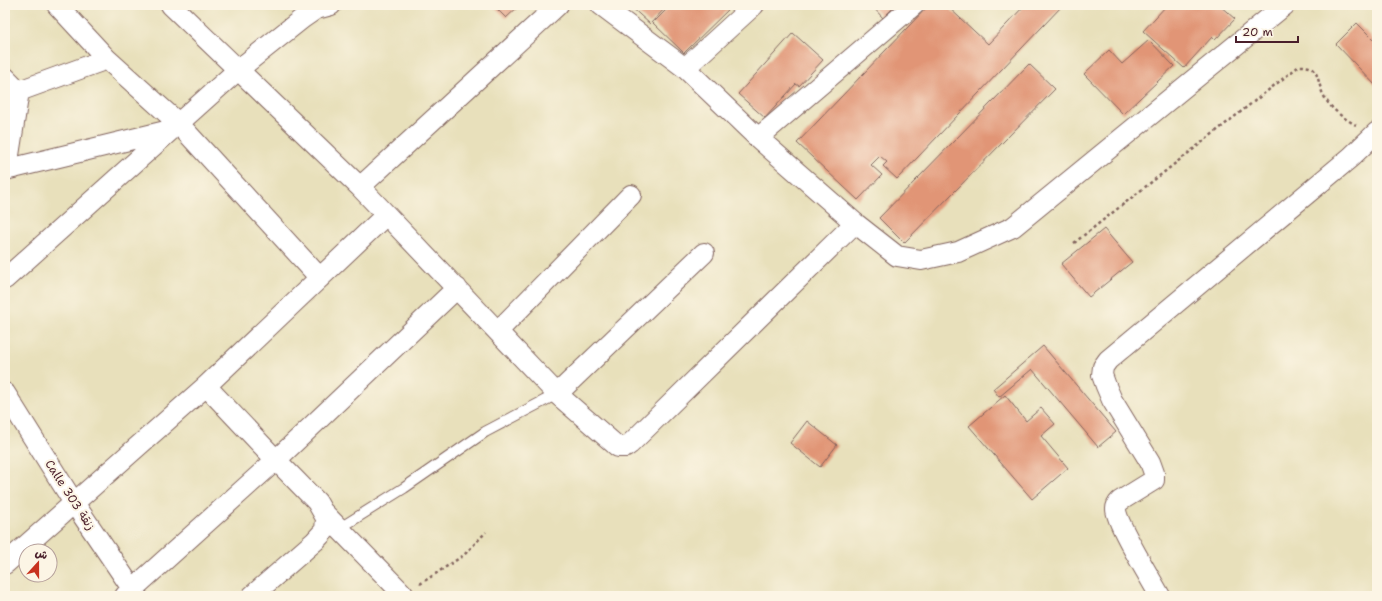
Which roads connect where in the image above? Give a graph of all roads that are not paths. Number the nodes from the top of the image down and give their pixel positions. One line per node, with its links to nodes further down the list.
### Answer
1 (57, 5): 9 (street)
2 (172, 5): 11 (street)
3 (331, 5): 11 (street)
4 (558, 5): 18 (street)
5 (601, 5): 10 (street)
6 (754, 5): 10 (street)
7 (914, 5): 16 (street)
8 (1285, 5): 21 (street)
9 (107, 59): 13 (street); 14 (street)
10 (685, 68): 16 (street)
11 (239, 69): 14 (street); 18 (street)
12 (5, 78): 13 (street)
13 (19, 91): 17 (street)
14 (175, 126): 17 (street); 23 (street); 24 (street)
15 (1369, 130): 38 (street)
16 (758, 138): 21 (street)
17 (6, 169)
18 (360, 187): 20 (street)
19 (631, 195): 26 (street)
20 (386, 215): 23 (street); 25 (street)
21 (855, 223): 28 (street)
22 (704, 252): 28 (street)
23 (320, 278): 27 (street)
24 (5, 279)
25 (457, 288): 26 (street); 30 (street)
26 (498, 331): 28 (street)
27 (206, 386): 30 (street); 31 (street)
28 (557, 394): 33 (lane)
29 (8, 403): 31 (street, Calle 303 زنقة)
30 (276, 460): 32 (street); 35 (street)
31 (74, 503): 34 (street); 35 (street, Calle 303 زنقة)
32 (323, 512): 33 (street); 37 (street)
33 (340, 528): 36 (street)
34 (5, 564)
35 (131, 594)
36 (403, 594)
37 (252, 596)
38 (1160, 596)

